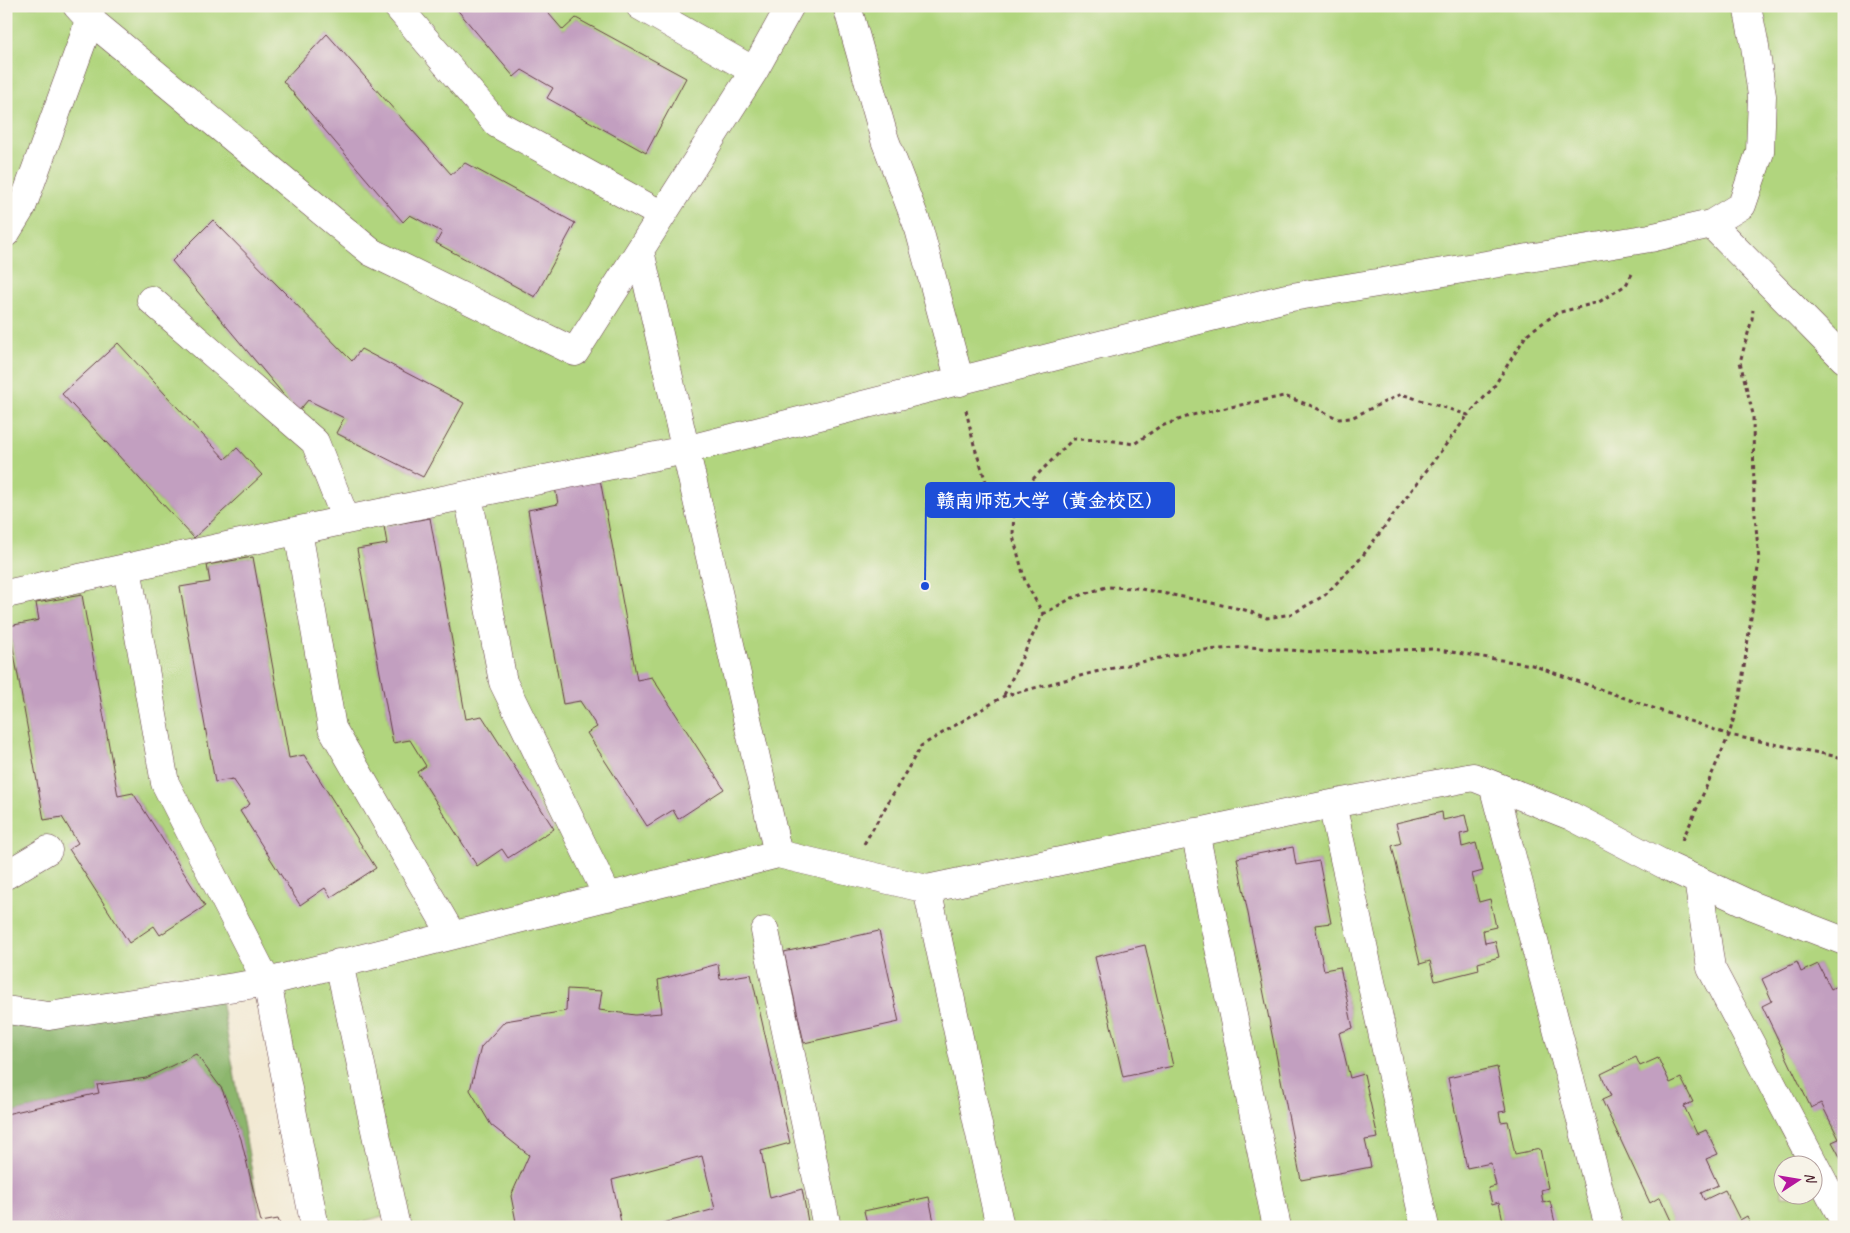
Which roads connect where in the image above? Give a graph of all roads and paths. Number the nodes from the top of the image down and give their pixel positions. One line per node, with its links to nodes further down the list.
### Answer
1 (396, 6): 8 (street)
2 (640, 6): 7 (street)
3 (790, 6): 7 (street)
4 (847, 6): 16 (street)
5 (1747, 6): 9 (street)
6 (86, 11): 10 (street); 12 (street)
7 (754, 71): 8 (street)
8 (662, 215): 12 (street)
9 (1712, 224): 11 (street); 13 (street)
10 (6, 233)
11 (1650, 238): 16 (street); 17 (path)
12 (640, 251): 18 (street)
13 (1754, 267): 15 (street); 27 (path)
14 (151, 300): 21 (street)
15 (1844, 359)
16 (960, 382): 18 (street); 20 (path)
17 (1468, 415): 20 (path); 25 (path)
18 (685, 450): 19 (street); 33 (street)
19 (468, 495): 21 (street); 39 (street)
20 (1014, 505): 25 (path)
21 (346, 520): 22 (street)
22 (298, 531): 23 (street); 41 (street)
23 (127, 568): 24 (street); 44 (street)
24 (6, 594)
25 (1044, 614): 26 (path)
26 (1004, 696): 27 (path); 35 (path)
27 (1729, 735): 28 (path); 34 (path)
28 (1844, 758)
29 (1493, 784): 30 (street); 34 (street); 53 (street)
30 (1332, 804): 31 (street); 47 (street)
31 (1195, 832): 38 (street); 52 (street)
32 (48, 850): 36 (street)
33 (778, 854): 35 (street); 39 (street)
34 (1667, 866): 37 (street)
35 (848, 871): 38 (street)
36 (6, 875)
37 (1698, 880): 42 (street); 46 (street)
38 (926, 889): 51 (street)
39 (608, 897): 41 (street)
40 (765, 932): 50 (street)
41 (452, 935): 43 (street)
42 (1844, 941)
43 (340, 963): 44 (street); 49 (street)
44 (266, 982): 45 (street); 48 (street)
45 (6, 1010)
46 (1844, 1220)
47 (1423, 1226)
48 (315, 1227)
49 (396, 1227)
50 (827, 1227)
51 (1000, 1227)
52 (1278, 1227)
53 (1609, 1227)

